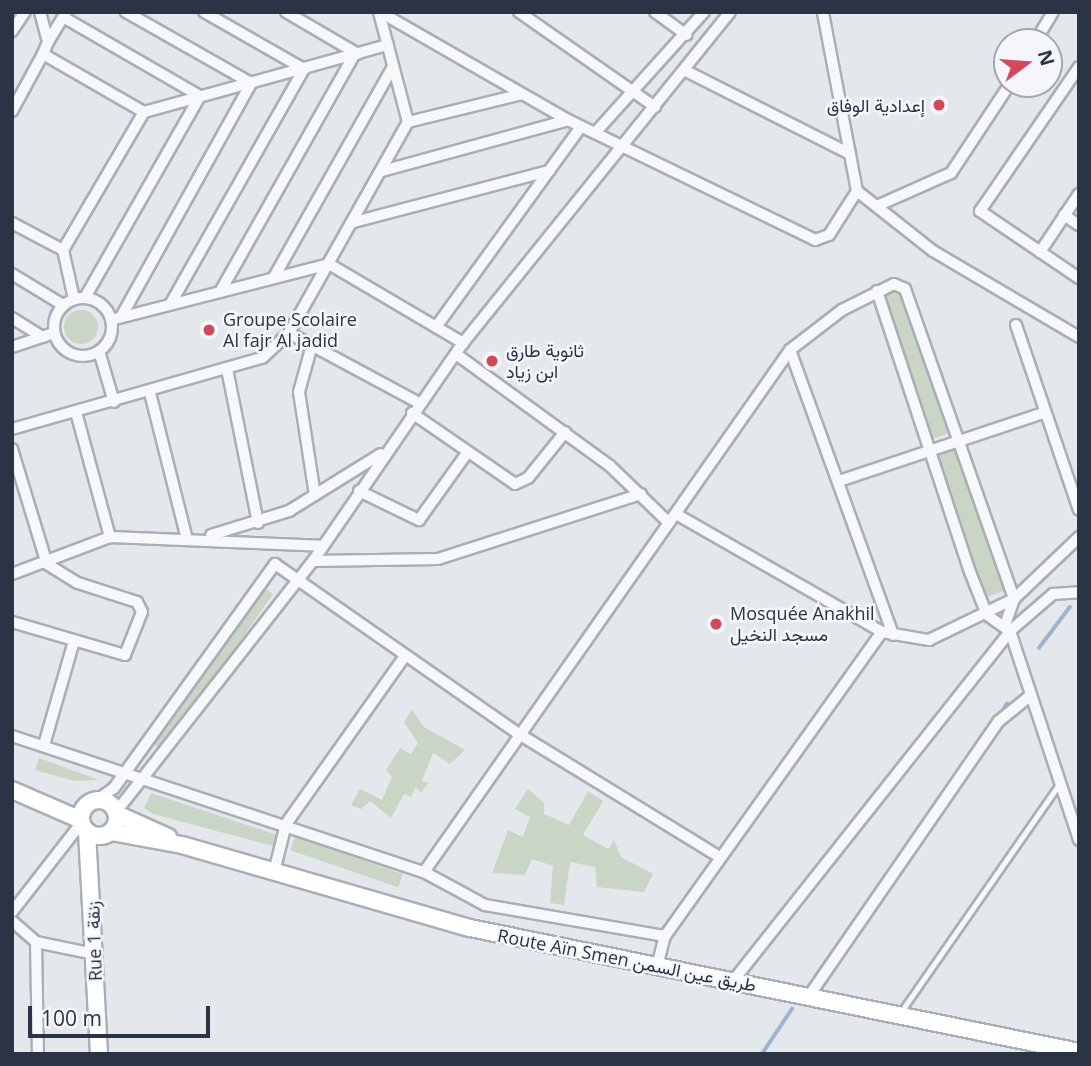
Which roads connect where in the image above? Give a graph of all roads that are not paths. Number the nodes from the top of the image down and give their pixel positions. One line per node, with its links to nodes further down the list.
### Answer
1 (25, 12): 15 (street)
2 (40, 12): 17 (street)
3 (126, 12): 25 (street)
4 (204, 12): 23 (street)
5 (286, 12): 20 (street)
6 (380, 12): 18 (street); 27 (street)
7 (519, 12): 26 (street)
8 (655, 12): 16 (street)
9 (704, 12): 16 (street)
10 (730, 12): 24 (street)
11 (823, 12): 38 (street)
12 (1053, 12): 14 (street)
13 (65, 15): 17 (street); 28 (street)
14 (1043, 28)
15 (12, 31)
16 (687, 35): 26 (street)
17 (48, 42): 19 (street)
18 (388, 45): 20 (street); 22 (street)
19 (43, 54): 31 (street); 32 (street)
20 (356, 55): 23 (street); 55 (street)
21 (1079, 66): 49 (street)
22 (393, 67): 34 (street); 52 (street)
23 (304, 69): 25 (street); 57 (street)
24 (686, 71): 30 (street); 38 (street)
25 (251, 83): 28 (street); 60 (street)
26 (635, 93): 30 (street); 36 (street)
27 (522, 94): 33 (street); 34 (street)
28 (200, 96): 32 (street); 56 (street)
29 (1001, 98): 43 (street)
30 (655, 107): 37 (street)
31 (12, 111)
32 (144, 112): 48 (street)
33 (568, 120): 35 (street); 39 (street)
34 (408, 122): 39 (street)
35 (581, 127): 36 (street); 40 (street)
36 (595, 134): 37 (street)
37 (620, 146): 41 (street); 66 (street)
38 (849, 154): 41 (street)
39 (382, 171): 45 (street)
40 (549, 172): 45 (street); 62 (street)
41 (857, 191): 43 (street)
42 (1079, 194): 44 (street)
43 (879, 205): 65 (street)
44 (1064, 215): 47 (street); 49 (street)
45 (354, 222): 50 (street)
46 (12, 223): 48 (street)
47 (1079, 225)
48 (63, 250): 56 (street)
49 (1040, 252): 53 (street)
50 (330, 264): 52 (street); 62 (street); 63 (street)
51 (12, 274): 58 (street)
52 (274, 277): 55 (street)
53 (1079, 278)
54 (877, 291): 69 (street); 81 (street); 85 (street)
55 (220, 292): 57 (street)
56 (79, 298): 58 (street); 60 (street)
57 (171, 303): 60 (street)
58 (63, 305): 64 (street)
59 (12, 318): 64 (street)
60 (116, 318): 70 (street)
61 (1016, 325): 78 (street)
62 (436, 327): 66 (street)
63 (289, 333): 67 (street); 72 (street)
64 (49, 335): 68 (street); 70 (street)
65 (1079, 337)
66 (463, 343): 71 (street)
67 (312, 345): 75 (street); 90 (street)
68 (12, 347)
69 (790, 350): 86 (street); 93 (street)
70 (99, 351): 74 (street)
71 (456, 354): 75 (street); 80 (street)
72 (227, 369): 73 (street); 94 (street)
73 (150, 393): 74 (street); 97 (street)
74 (114, 402): 76 (street)
75 (419, 403): 77 (street)
76 (76, 412): 79 (street); 95 (street)
77 (412, 413): 83 (street); 84 (street)
78 (1044, 413): 81 (street); 92 (street)
79 (12, 429)
80 (565, 432): 84 (street); 89 (street)
81 (957, 443): 85 (street); 104 (street)
82 (12, 449): 88 (street)
83 (386, 451): 87 (street); 90 (street)
84 (467, 453): 87 (street)
85 (928, 453): 86 (street); 105 (street)
86 (839, 481): 108 (street)
87 (359, 491): 98 (street)
88 (25, 492): 91 (street); 100 (street)
89 (641, 494): 93 (street); 99 (street)
90 (315, 495): 94 (street)
91 (12, 496)
92 (1079, 510)
93 (672, 518): 108 (street); 112 (street)
94 (258, 523): 97 (street)
95 (110, 537): 97 (street); 100 (street)
96 (1079, 537): 104 (street)
97 (190, 539): 98 (street)
98 (322, 547): 99 (street)
99 (313, 561): 102 (street)
100 (47, 564): 101 (street); 109 (street)
101 (12, 574)
102 (298, 580): 110 (street); 115 (street); 116 (street)
103 (1079, 592): 107 (street)
104 (1014, 599): 105 (street); 107 (street)
105 (987, 615): 107 (street); 108 (street)
106 (12, 622): 109 (street)
107 (1008, 626): 111 (street); 136 (street)
108 (887, 634): 127 (street)
109 (74, 640): 114 (street)
110 (405, 656): 112 (street); 123 (street)
111 (1031, 695): 117 (street); 137 (street)
112 (519, 734): 127 (street); 129 (street)
113 (12, 736): 114 (street)
114 (44, 745): 115 (street)
115 (123, 769): 116 (street); 120 (street)
116 (147, 777): 122 (street); 123 (street)
117 (1060, 783): 121 (street); 138 (lane)
118 (12, 790): 119 (street, Route Aïn Smen طريق عين السمن)
119 (35, 797): 120 (street, Route Aïn Smen طريق عين السمن); 124 (street, Route Aïn Smen طريق عين السمن)
120 (92, 802): 122 (street, Route Aïn Smen طريق عين السمن); 124 (street)
121 (1073, 808): 125 (street)
122 (116, 813): 124 (street); 126 (street, Route Aïn Smen طريق عين السمن)
123 (286, 824): 128 (street); 129 (street)
124 (92, 828): 126 (street, Route Aïn Smen طريق عين السمن); 130 (street); 134 (street, Rue 1 زنقة)
125 (1079, 840)
126 (182, 845): 128 (street, Route Aïn Smen طريق عين السمن)
127 (720, 857): 132 (street)
128 (274, 872): 135 (street, Route Aïn Smen طريق عين السمن)
129 (424, 872): 132 (street)
130 (12, 912)
131 (12, 921): 133 (street)
132 (665, 936): 135 (street)
133 (36, 942): 134 (street); 140 (street)
134 (94, 954): 141 (street, Rue 1 زنقة)
135 (657, 967): 136 (street, Route Aïn Smen طريق عين السمن)
136 (733, 981): 137 (street, Route Aïn Smen طريق عين السمن)
137 (808, 996): 138 (street, Route Aïn Smen طريق عين السمن)
138 (898, 1015): 139 (street, Route Aïn Smen طريق عين السمن)
139 (1079, 1052)
140 (38, 1054)
141 (99, 1054)

